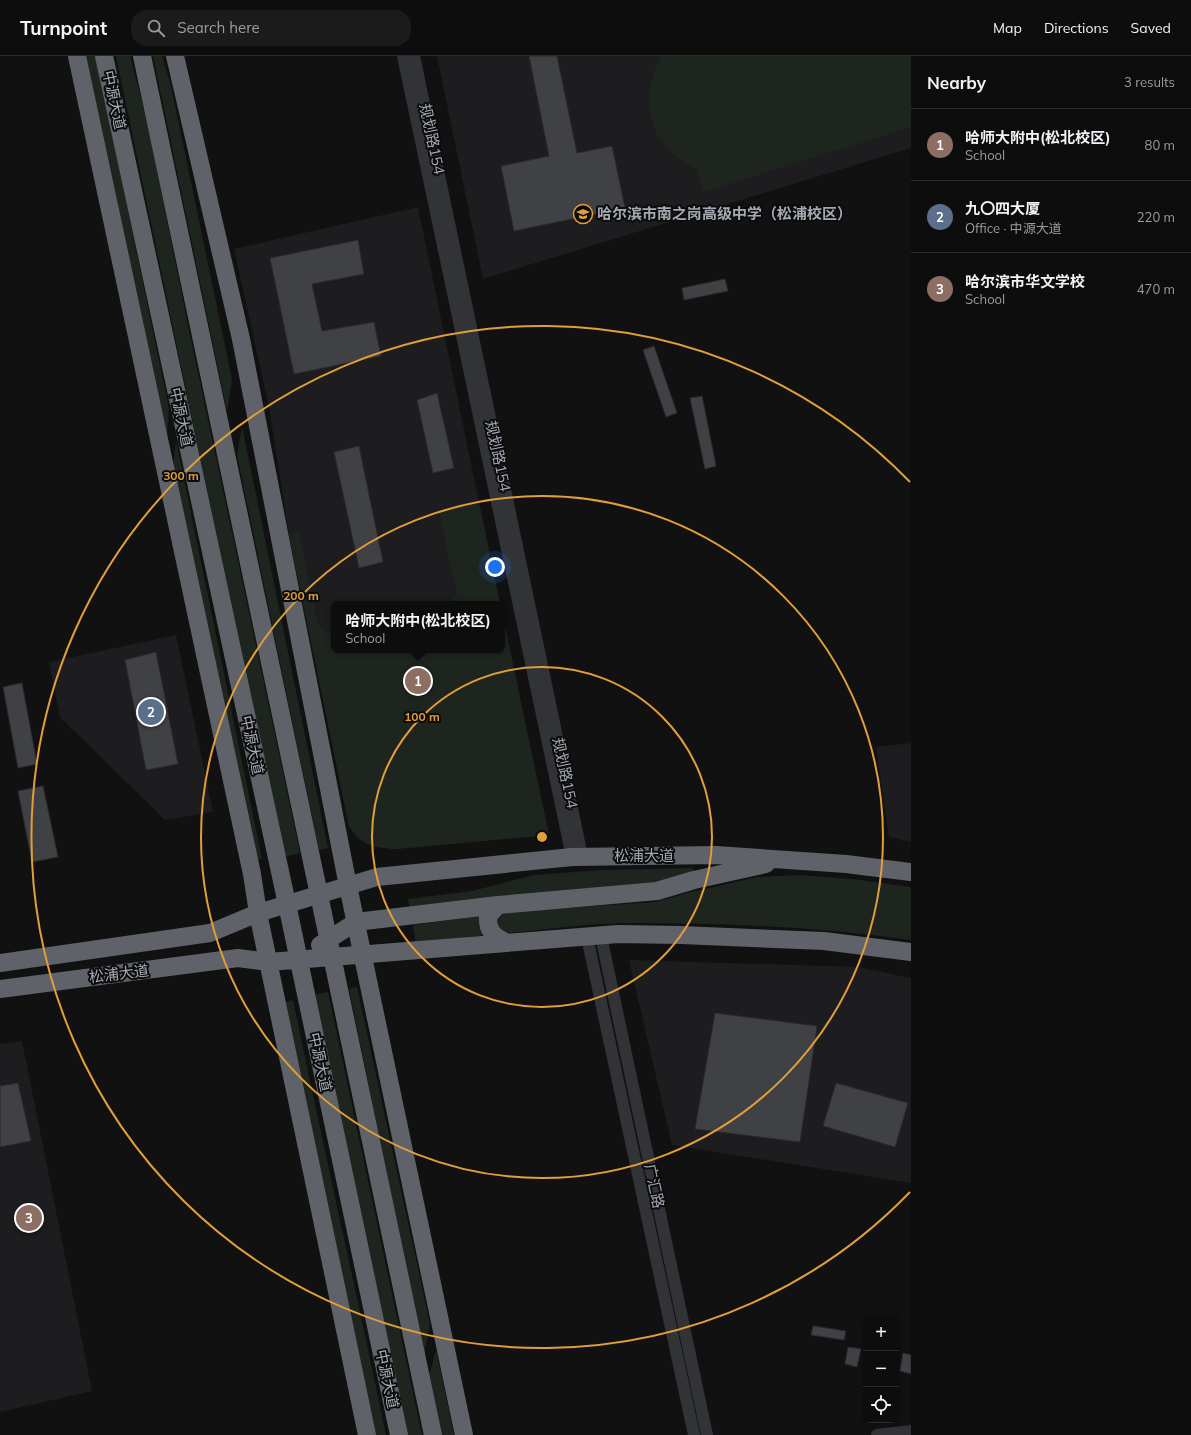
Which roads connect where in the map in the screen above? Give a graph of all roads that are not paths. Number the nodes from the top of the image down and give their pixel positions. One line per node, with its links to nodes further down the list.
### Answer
1 (77, 56): 14 (highway, 中源大道)
2 (104, 56): 12 (highway, 中源大道)
3 (142, 56): 11 (highway)
4 (175, 56): 10 (highway)
5 (403, 56): 7 (street)
6 (414, 56): 7 (street, 规划路154)
7 (577, 857): 8 (highway, 松浦大道); 10 (highway, 松浦大道)
8 (786, 860): 9 (highway, 松浦大道); 13 (highway)
9 (911, 872)
10 (348, 886): 11 (highway, 松浦大道); 15 (highway)
11 (319, 894): 12 (highway, 松浦大道); 18 (highway)
12 (287, 904): 14 (highway, 松浦大道); 21 (highway, 中源大道)
13 (498, 905): 15 (highway); 17 (highway)
14 (258, 913): 22 (highway, 中源大道); 23 (highway, 松浦大道)
15 (356, 922): 18 (highway); 20 (highway)
16 (594, 936): 17 (highway); 19 (highway); 30 (street, 广汇路); 31 (street, 广汇路)
17 (505, 942): 20 (highway, 松浦大道)
18 (330, 948): 20 (highway, 松浦大道); 21 (highway, 松浦大道); 28 (highway)
19 (911, 952)
20 (363, 954): 29 (highway)
21 (298, 959): 22 (highway, 松浦大道); 27 (highway, 中源大道)
22 (268, 962): 24 (highway, 松浦大道); 26 (highway, 中源大道)
23 (0, 963)
24 (0, 989)
25 (911, 1431): 32 (street)
26 (367, 1435)
27 (399, 1435)
28 (433, 1435)
29 (464, 1435)
30 (694, 1435)
31 (708, 1435)
32 (877, 1435)

